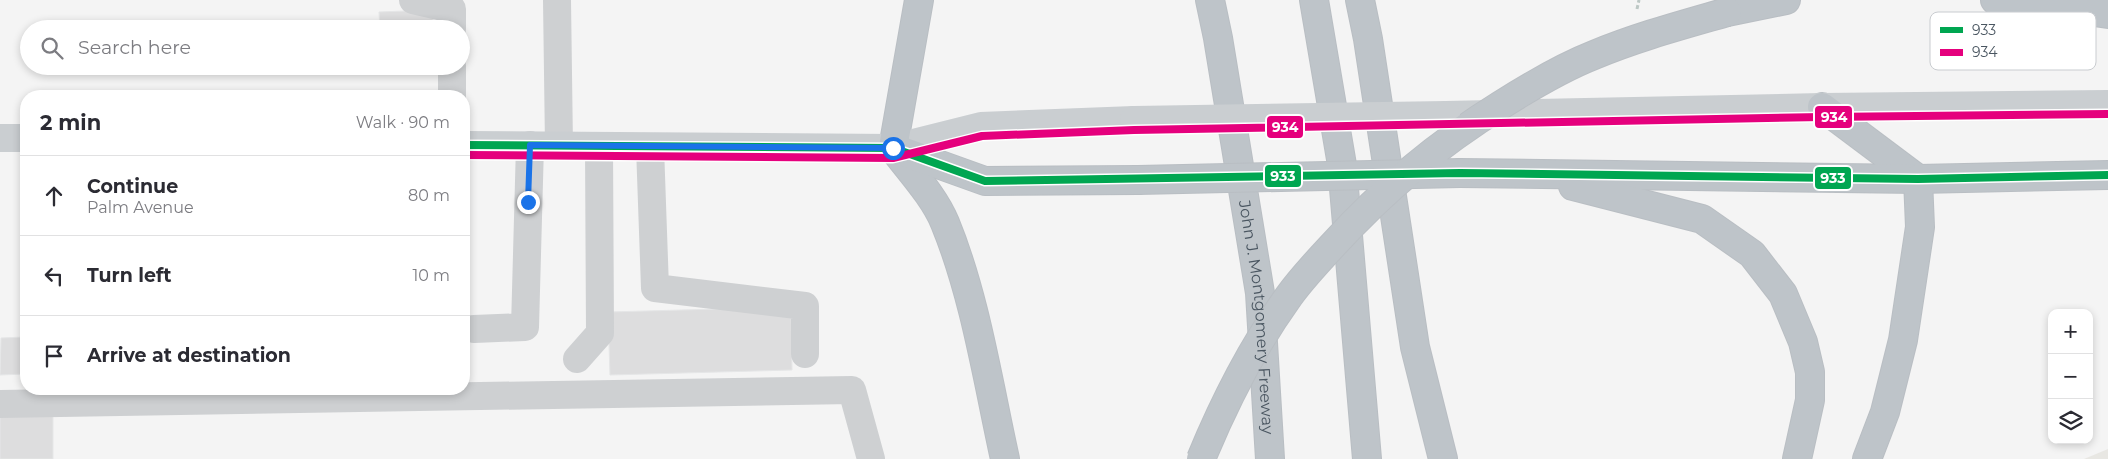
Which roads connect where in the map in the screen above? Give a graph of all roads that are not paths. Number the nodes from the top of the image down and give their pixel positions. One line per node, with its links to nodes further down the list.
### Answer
1 (413, 0): 10 (lane)
2 (557, 0): 19 (lane)
3 (919, 0): 22 (highway)
4 (1210, 0): 33 (highway, John J. Montgomery Freeway)
5 (1314, 0): 34 (highway)
6 (1360, 0): 35 (highway)
7 (1786, 0): 32 (highway, bridge)
8 (1995, 0): 9 (highway)
9 (2094, 12)
10 (452, 20)
11 (452, 75): 12 (lane)
12 (452, 90)
13 (2108, 104): 14 (main road)
14 (1822, 107): 22 (main road, bridge); 25 (highway)
15 (0, 138): 16 (main road)
16 (20, 138)
17 (470, 145): 18 (main road)
18 (530, 145): 19 (main road); 26 (lane)
19 (559, 146): 20 (main road)
20 (599, 146): 21 (main road); 28 (lane)
21 (650, 147): 22 (main road); 27 (lane)
22 (893, 148): 23 (highway, bridge); 31 (highway)
23 (1523, 174): 25 (highway); 36 (highway)
24 (2108, 175): 25 (highway)
25 (1918, 179): 37 (highway)
26 (474, 329)
27 (805, 354)
28 (577, 359)
29 (0, 404): 30 (lane)
30 (871, 459)
31 (1005, 459)
32 (1201, 459)
33 (1270, 459)
34 (1366, 459)
35 (1443, 459)
36 (1797, 459)
37 (1867, 459)

